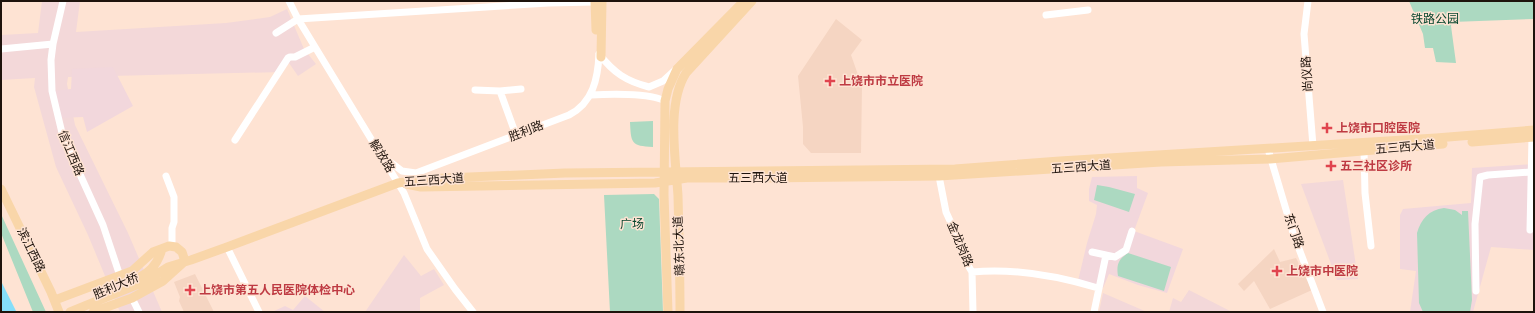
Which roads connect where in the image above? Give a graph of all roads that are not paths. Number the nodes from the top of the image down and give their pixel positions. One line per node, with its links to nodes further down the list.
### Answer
1 (64, 1): 11 (street, 信江西路)
2 (289, 1): 9 (street, 解放路)
3 (597, 1): 9 (street); 14 (main road)
4 (744, 1): 15 (main road)
5 (752, 1): 31 (main road)
6 (1308, 1): 24 (street, 尚仪路)
7 (1088, 10): 8 (street)
8 (1046, 15)
9 (298, 19): 10 (street); 13 (street, 解放路)
10 (276, 33)
11 (53, 44): 12 (street); 51 (street, 信江西路)
12 (1, 48)
13 (315, 48): 23 (street); 27 (street, 解放路)
14 (600, 55): 15 (street); 19 (street, 胜利路)
15 (677, 69): 20 (main road)
16 (521, 89): 18 (street)
17 (475, 90): 18 (street)
18 (500, 91): 22 (street)
19 (591, 95): 20 (street); 22 (street, 胜利路)
20 (665, 101): 29 (main road)
21 (1533, 134): 24 (main road, 五三西大道); 26 (main road, 五三西大道); 30 (street)
22 (516, 135): 27 (street, 胜利路)
23 (235, 140)
24 (1313, 146): 25 (main road, 五三西大道)
25 (1268, 149): 28 (street, 东门路); 31 (main road, 五三西大道)
26 (1364, 151): 28 (main road, 五三西大道); 40 (street)
27 (382, 156): 35 (street, 解放路)
28 (1270, 159): 33 (main road, 五三西大道); 69 (street, 东门路)
29 (664, 171): 31 (main road, 五三西大道); 34 (main road); 35 (main road, 五三西大道)
30 (1531, 172): 38 (street); 53 (street)
31 (676, 175): 33 (main road, 五三西大道); 34 (main road, 五三西大道); 66 (main road, 赣东北大道)
32 (166, 176): 41 (street)
33 (939, 176): 50 (street, 金龙岗路)
34 (664, 181): 35 (main road, 五三西大道); 65 (main road)
35 (398, 183): 42 (main road); 64 (street, 解放路)
36 (1, 189): 56 (main road, 滨江西路)
37 (1, 202): 57 (main road, 滨江西路)
38 (1530, 230)
39 (1132, 231): 47 (street)
40 (1371, 246)
41 (172, 247): 43 (main road); 44 (main road)
42 (227, 247): 46 (main road); 63 (street)
43 (162, 249): 49 (main road); 51 (main road)
44 (182, 252): 46 (main road); 48 (main road)
45 (1092, 252): 47 (street)
46 (207, 254): 48 (main road)
47 (1106, 255): 52 (street)
48 (183, 263): 49 (main road); 55 (main road)
49 (158, 269): 57 (main road, 胜利大桥); 59 (main road, 胜利大桥)
50 (972, 272): 52 (street); 67 (street, 金龙岗路)
51 (120, 276): 54 (main road)
52 (1098, 288): 68 (street)
53 (1476, 291)
54 (72, 294): 56 (main road); 60 (main road)
55 (132, 298): 61 (main road); 62 (street)
56 (55, 300): 58 (main road, 滨江西路)
57 (54, 312)
58 (59, 312)
59 (70, 312)
60 (76, 312)
61 (93, 312)
62 (139, 312)
63 (259, 312)
64 (474, 312)
65 (668, 312)
66 (680, 312)
67 (973, 312)
68 (1094, 312)
69 (1323, 312)

